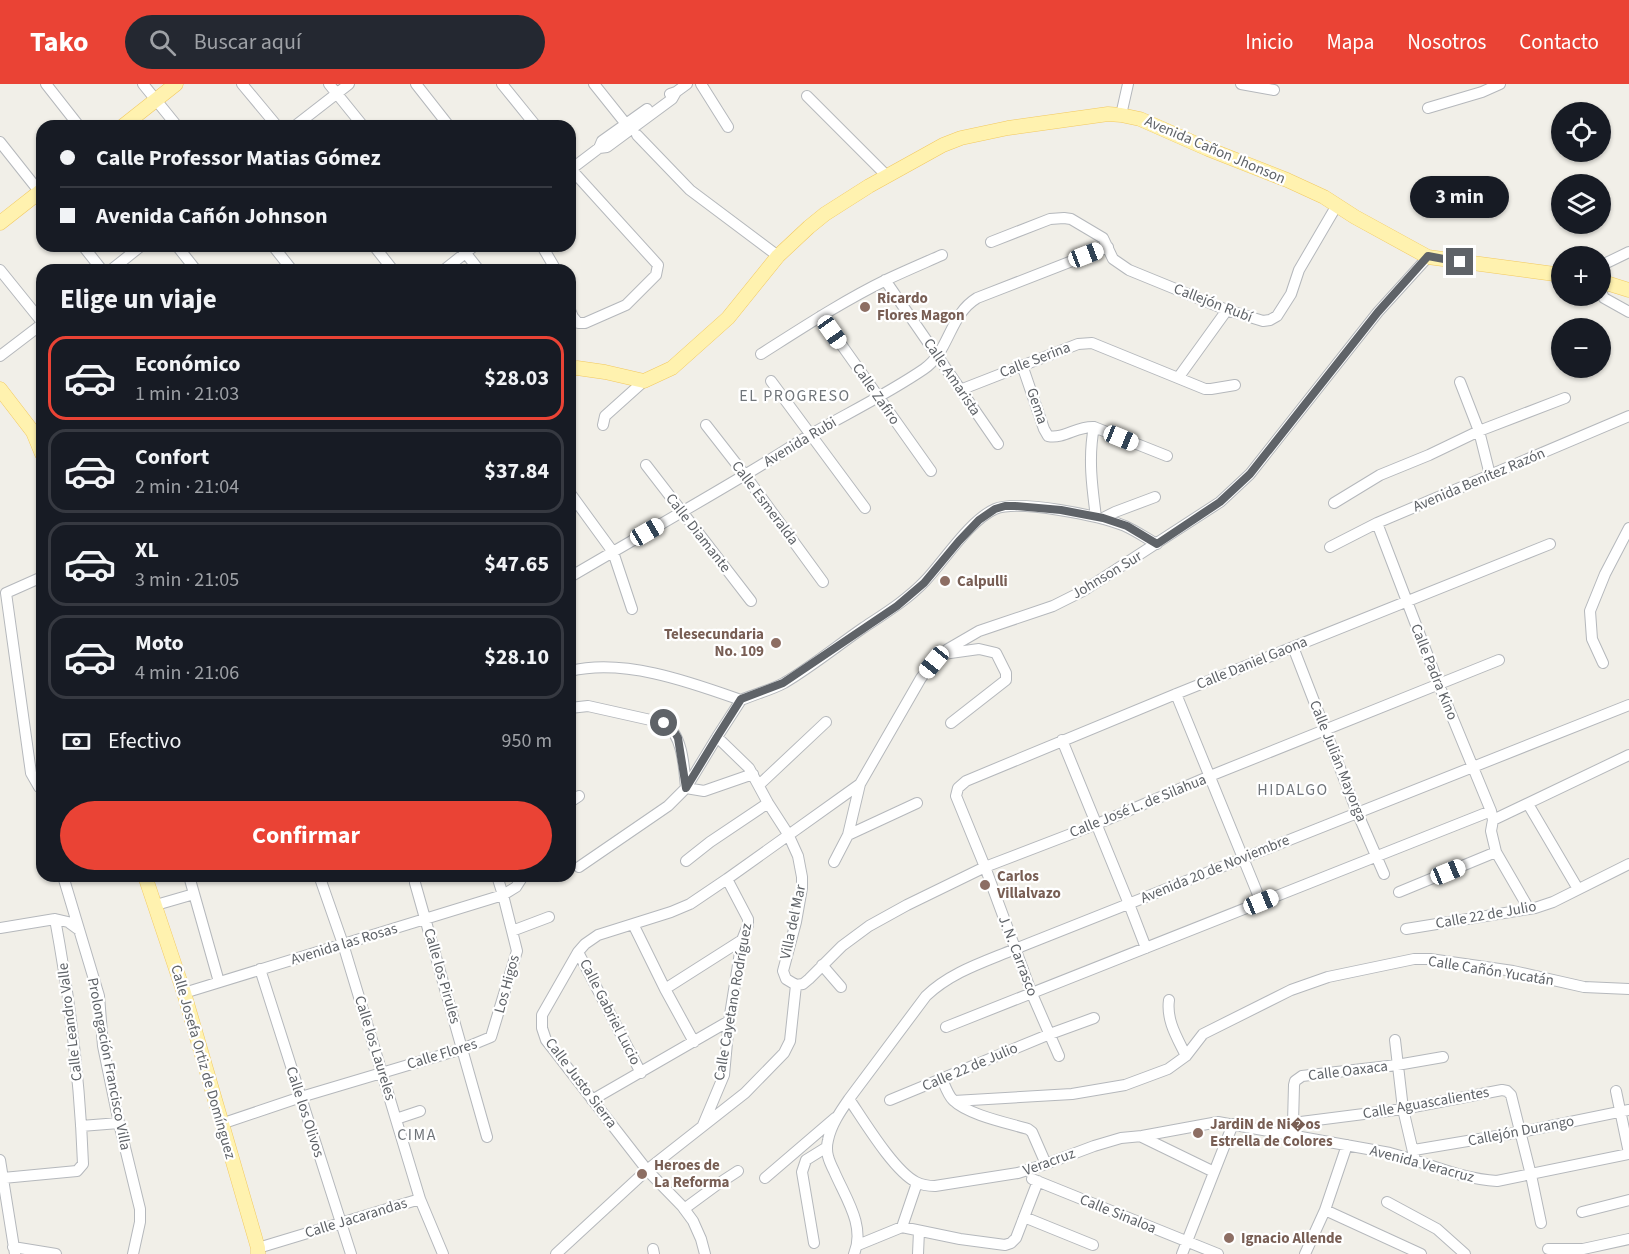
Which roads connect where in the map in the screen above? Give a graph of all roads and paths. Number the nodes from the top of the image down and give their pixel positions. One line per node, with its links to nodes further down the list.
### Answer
1 (46, 84): 22 (street)
2 (143, 84): 19 (street)
3 (176, 84): 19 (main road)
4 (242, 84): 25 (street)
5 (329, 84): 17 (street)
6 (349, 84): 17 (street)
7 (416, 84): 28 (street)
8 (502, 84): 29 (street)
9 (594, 84): 30 (street)
10 (687, 84): 16 (street)
11 (701, 84): 31 (street)
12 (1128, 84): 21 (street)
13 (1241, 84): 15 (street)
14 (1500, 84): 20 (street)
15 (1274, 90)
16 (676, 92): 30 (street); 34 (street)
17 (337, 93): 26 (street); 27 (street)
18 (807, 96): 37 (street)
19 (156, 100): 23 (main road); 24 (street)
20 (1428, 108)
21 (1121, 115): 37 (main road, Avenida Cañon Jhonson); 40 (main road, Avenida Cañon Jhonson)
22 (74, 120)
23 (131, 120)
24 (172, 120)
25 (272, 120)
26 (303, 120)
27 (358, 120)
28 (444, 120)
29 (531, 120)
30 (626, 124): 34 (street)
31 (728, 127)
32 (637, 135): 52 (street)
33 (0, 142): 38 (street)
34 (600, 148): 35 (street)
35 (576, 166)
36 (576, 176): 71 (street)
37 (887, 176): 52 (main road, Avenida Cañon Jhonson)
38 (36, 186)
39 (36, 196): 41 (main road)
40 (1337, 205): 53 (main road, Avenida Cañon Jhonson); 67 (street, Callejón Rubí)
41 (0, 224)
42 (991, 242): 43 (street, Callejón Rubí)
43 (1108, 247): 67 (street, Callejón Rubí); 75 (street, Avenida Rubi)
44 (88, 252): 55 (street)
45 (134, 252): 56 (street)
46 (182, 252): 57 (street)
47 (278, 252): 58 (street)
48 (379, 252): 59 (street)
49 (462, 252): 60 (street)
50 (1629, 252): 54 (street)
51 (942, 255): 63 (street)
52 (778, 256): 79 (main road, Avenida Cañon Jhonson)
53 (1428, 256): 62 (main road); 108 (street, Johnson Sur)
54 (1611, 261)
55 (97, 264)
56 (118, 264)
57 (191, 264)
58 (287, 264)
59 (388, 264)
60 (450, 264)
61 (0, 270): 69 (street)
62 (1551, 273)
63 (885, 280): 70 (street); 75 (street, Calle Amarista)
64 (1611, 284): 65 (main road)
65 (1629, 290)
66 (1611, 302): 68 (street)
67 (1227, 310): 78 (street)
68 (1629, 312)
69 (36, 315)
70 (821, 316): 73 (street); 85 (street, Calle Zafiro)
71 (576, 320)
72 (36, 328): 74 (street)
73 (761, 354)
74 (0, 356)
75 (938, 356): 84 (street, Calle Amarista); 85 (street, Avenida Rubi)
76 (1022, 365): 78 (street, Calle Serina); 84 (street, Calle Serina); 90 (street, Gema)
77 (576, 368): 79 (main road)
78 (1178, 378): 82 (street, Calle Serina)
79 (644, 381): 88 (street)
80 (771, 381): 92 (street)
81 (1460, 382): 91 (street)
82 (1235, 385)
83 (0, 389): 93 (main road)
84 (960, 390): 94 (street, Calle Amarista)
85 (878, 397): 92 (street, Avenida Rubi); 97 (street, Calle Zafiro)
86 (1565, 398): 91 (street)
87 (1629, 416): 99 (street, Avenida Benítez Razón)
88 (603, 425)
89 (706, 425): 98 (street, Calle Esmeralda)
90 (1094, 427): 95 (street); 105 (street)
91 (1479, 431): 99 (street); 102 (street)
92 (811, 434): 98 (street, Avenida Rubi); 103 (street)
93 (36, 439)
94 (998, 444)
95 (1167, 456)
96 (646, 465): 104 (street, Calle Diamante)
97 (932, 471)
98 (745, 475): 104 (street, Avenida Rubi); 114 (street, Calle Esmeralda)
99 (1490, 475): 106 (street, Avenida Benítez Razón)
100 (1155, 497): 105 (street)
101 (576, 501): 111 (street)
102 (1334, 503)
103 (865, 508)
104 (681, 512): 111 (street, Avenida Rubi); 115 (street, Calle Diamante)
105 (1100, 518): 108 (street); 125 (street)
106 (1377, 523): 110 (street, Avenida Benítez Razón); 116 (street, Calle Padra Kino)
107 (1629, 528): 121 (street)
108 (1157, 544): 119 (street, Johnson Sur)
109 (1550, 544): 116 (street, Calle Daniel Gaona)
110 (1330, 547)
111 (613, 552): 112 (street, Avenida Rubi); 117 (street)
112 (576, 574)
113 (36, 580): 137 (street)
114 (823, 582)
115 (751, 601)
116 (1406, 602): 118 (street, Calle Daniel Gaona); 123 (street, Calle Padra Kino)
117 (632, 609)
118 (1293, 647): 124 (street, Calle Daniel Gaona); 130 (street, Calle Julián Mayorga)
119 (942, 654): 129 (street); 138 (street, Johnson Sur)
120 (1500, 660): 123 (street, Calle José L. de Silahua)
121 (1603, 663)
122 (576, 670): 125 (street)
123 (1439, 685): 130 (street, Calle José L. de Silahua); 134 (street, Calle Padra Kino)
124 (1176, 694): 132 (street, Calle Daniel Gaona); 135 (street)
125 (741, 699): 131 (street)
126 (1629, 705): 134 (street, Avenida 20 de Noviembre)
127 (576, 707): 139 (street)
128 (826, 722): 136 (street)
129 (951, 723)
130 (1325, 730): 135 (street, Calle José L. de Silahua); 144 (street, Calle Julián Mayorga)
131 (717, 737): 136 (street, Villa del Mar); 139 (street)
132 (1062, 740): 140 (street, Calle Daniel Gaona); 146 (street)
133 (1629, 754): 143 (street)
134 (1474, 767): 144 (street, Avenida 20 de Noviembre); 145 (street, Calle Padra Kino)
135 (1210, 776): 146 (street, Calle José L. de Silahua); 151 (street)
136 (756, 779): 139 (street); 141 (street, Villa del Mar)
137 (36, 782)
138 (860, 784): 147 (street, Calle Justo Sierra); 148 (street, Johnson Sur)
139 (686, 788): 155 (street)
140 (958, 789): 156 (street, J. N. Carrasco)
141 (768, 803): 147 (street, Villa del Mar); 152 (street)
142 (917, 803): 148 (street)
143 (1528, 804): 145 (street); 166 (street)
144 (1358, 812): 150 (street, Calle Julián Mayorga); 151 (street, Avenida 20 de Noviembre)
145 (1492, 815): 149 (street, Calle Padra Kino); 150 (street)
146 (1097, 824): 156 (street, Calle José L. de Silahua); 171 (street)
147 (788, 834): 158 (street, Calle Justo Sierra); 190 (street, Villa del Mar)
148 (848, 835): 153 (street, Johnson Sur)
149 (1496, 852): 167 (street); 173 (street)
150 (1376, 856): 157 (street, Calle Julián Mayorga); 170 (street)
151 (1244, 857): 170 (street); 171 (street, Avenida 20 de Noviembre)
152 (686, 861)
153 (834, 862)
154 (1629, 864): 166 (street, Calle 22 de Julio)
155 (579, 867)
156 (985, 867): 185 (street, J. N. Carrasco); 187 (street, Calle José L. de Silahua)
157 (1384, 874)
158 (727, 879): 177 (street, Calle Justo Sierra); 182 (street, Calle Cayetano Rodríguez)
159 (65, 882): 180 (street, Prolongación Francisco Villa)
160 (147, 882): 172 (main road, Calle Josefa Ortiz de Domínguez)
161 (191, 882): 168 (street)
162 (321, 882): 183 (street, Calle los Laureles)
163 (498, 882): 169 (street, Los Higos)
164 (519, 882): 169 (street)
165 (415, 883): 176 (street, Calle los Pirules)
166 (1578, 890): 173 (street, Calle 22 de Julio)
167 (1399, 892)
168 (194, 894): 172 (street); 189 (street)
169 (503, 895): 176 (street, Avenida las Rosas); 181 (street, Los Higos)
170 (1261, 902): 184 (street)
171 (1130, 904): 184 (street); 185 (street, Avenida 20 de Noviembre)
172 (156, 905): 194 (main road, Calle Josefa Ortiz de Domínguez)
173 (1529, 909): 179 (street, Calle 22 de Julio)
174 (549, 917): 181 (street)
175 (55, 919): 178 (street); 180 (street); 227 (street, Calle Leandro Valle)
176 (426, 919): 183 (street, Avenida las Rosas); 204 (street, Calle los Pirules)
177 (633, 924): 186 (street, Calle Justo Sierra); 192 (street)
178 (0, 928)
179 (1406, 929)
180 (80, 930): 223 (street, Prolongación Francisco Villa)
181 (512, 931): 201 (street, Los Higos)
182 (742, 940): 192 (street); 198 (street, Calle Cayetano Rodríguez)
183 (343, 944): 188 (street, Avenida las Rosas); 209 (street, Calle los Laureles)
184 (1146, 948): 195 (street)
185 (1015, 949): 195 (street, J. N. Carrasco); 214 (street, Avenida 20 de Noviembre)
186 (578, 952): 210 (street, Calle Gabriel Lucio); 215 (street, Calle Justo Sierra)
187 (822, 965): 190 (street, Calle José L. de Silahua); 191 (street)
188 (260, 969): 189 (street, Avenida las Rosas); 213 (street, Calle los Olivos)
189 (219, 982): 194 (street, Avenida las Rosas)
190 (796, 985): 228 (street)
191 (842, 987)
192 (665, 989): 203 (street)
193 (1629, 989): 206 (street, Calle Cañón Yucatán)
194 (184, 993): 225 (main road, Calle Josefa Ortiz de Domínguez)
195 (1032, 994): 199 (street); 200 (street, J. N. Carrasco)
196 (1169, 1000): 206 (street)
197 (1094, 1018): 200 (street, Calle 22 de Julio)
198 (729, 1021): 203 (street); 228 (street, Calle Cayetano Rodríguez)
199 (946, 1027)
200 (1050, 1034): 205 (street, J. N. Carrasco); 211 (street, Calle 22 de Julio)
201 (490, 1038): 204 (street, Calle Flores)
202 (1395, 1040): 208 (street)
203 (693, 1042): 210 (street)
204 (462, 1049): 209 (street, Calle Flores); 232 (street, Calle los Pirules)
205 (1059, 1056)
206 (1186, 1056): 217 (street, Calle Cañón Yucatán)
207 (1443, 1057): 208 (street, Calle Oaxaca)
208 (1397, 1065): 218 (street); 224 (street, Calle Oaxaca)
209 (382, 1072): 213 (street, Calle Flores); 222 (street, Calle los Laureles)
210 (641, 1073): 215 (street)
211 (942, 1079): 216 (street, Calle 22 de Julio); 217 (street)
212 (1616, 1091): 220 (street)
213 (301, 1097): 225 (street, Calle Flores); 255 (street, Calle los Olivos)
214 (849, 1099): 221 (street, Avenida 20 de Noviembre); 247 (street)
215 (592, 1100): 239 (street, Calle Justo Sierra)
216 (890, 1100)
217 (954, 1101): 238 (street)
218 (1403, 1109): 224 (street, Calle Aguascalientes); 229 (street, Calle Aguascalientes); 236 (street)
219 (420, 1111): 222 (street)
220 (1625, 1111): 229 (street, Callejón Durango); 235 (street)
221 (838, 1116): 234 (street); 245 (street)
222 (396, 1119): 248 (street, Calle los Laureles)
223 (119, 1123): 227 (street); 268 (street, Prolongación Francisco Villa)
224 (1293, 1123): 230 (street)
225 (221, 1124): 266 (main road, Calle Josefa Ortiz de Domínguez)
226 (1233, 1124): 230 (street, Veracruz); 231 (street, Veracruz); 241 (street)
227 (81, 1126): 244 (street, Calle Leandro Valle)
228 (702, 1128): 239 (street)
229 (1521, 1132): 236 (street, Callejón Durango); 243 (street, Calle Aguascalientes)
230 (1286, 1134): 233 (street, Avenida Veracruz)
231 (1142, 1136): 238 (street, Veracruz); 241 (street)
232 (487, 1137)
233 (1347, 1145): 236 (street, Avenida Veracruz); 252 (street)
234 (827, 1147): 261 (street); 263 (street)
235 (1629, 1154): 243 (street, Avenida Veracruz)
236 (1414, 1155): 243 (street, Avenida Veracruz)
237 (0, 1160): 244 (street)
238 (1046, 1164): 242 (street, Veracruz)
239 (647, 1170): 251 (street, Calle Justo Sierra); 271 (street)
240 (738, 1171): 251 (street)
241 (1214, 1172): 260 (street)
242 (1018, 1173): 246 (street, Calle Sinaloa); 247 (street, Veracruz)
243 (1531, 1175): 256 (street, Calle Aguascalientes)
244 (3, 1178): 264 (street)
245 (765, 1178)
246 (1038, 1181): 254 (street); 260 (street, Calle Sinaloa)
247 (917, 1183): 257 (street)
248 (420, 1199): 255 (street, Calle Jacarandas); 270 (street, Calle los Laureles)
249 (1629, 1200): 253 (street)
250 (1387, 1202): 278 (street)
251 (683, 1208): 272 (street, Calle Justo Sierra)
252 (1325, 1210): 276 (street); 277 (street)
253 (1582, 1212)
254 (1024, 1217): 258 (street); 262 (street)
255 (341, 1223): 266 (street, Calle Jacarandas); 269 (street, Calle los Olivos)
256 (1541, 1223)
257 (902, 1227): 258 (street); 263 (street)
258 (919, 1232): 273 (street)
259 (1629, 1239): 265 (street)
260 (1186, 1242): 274 (street); 275 (street, Calle Sinaloa)
261 (814, 1243)
262 (1094, 1245)
263 (856, 1249)
264 (14, 1250): 267 (street)
265 (1548, 1250)
266 (261, 1251)
267 (56, 1254)
268 (134, 1254)
269 (351, 1254)
270 (443, 1254)
271 (556, 1254)
272 (705, 1254)
273 (918, 1254)
274 (1182, 1254)
275 (1218, 1254)
276 (1305, 1254)
277 (1421, 1254)
278 (1465, 1254)

